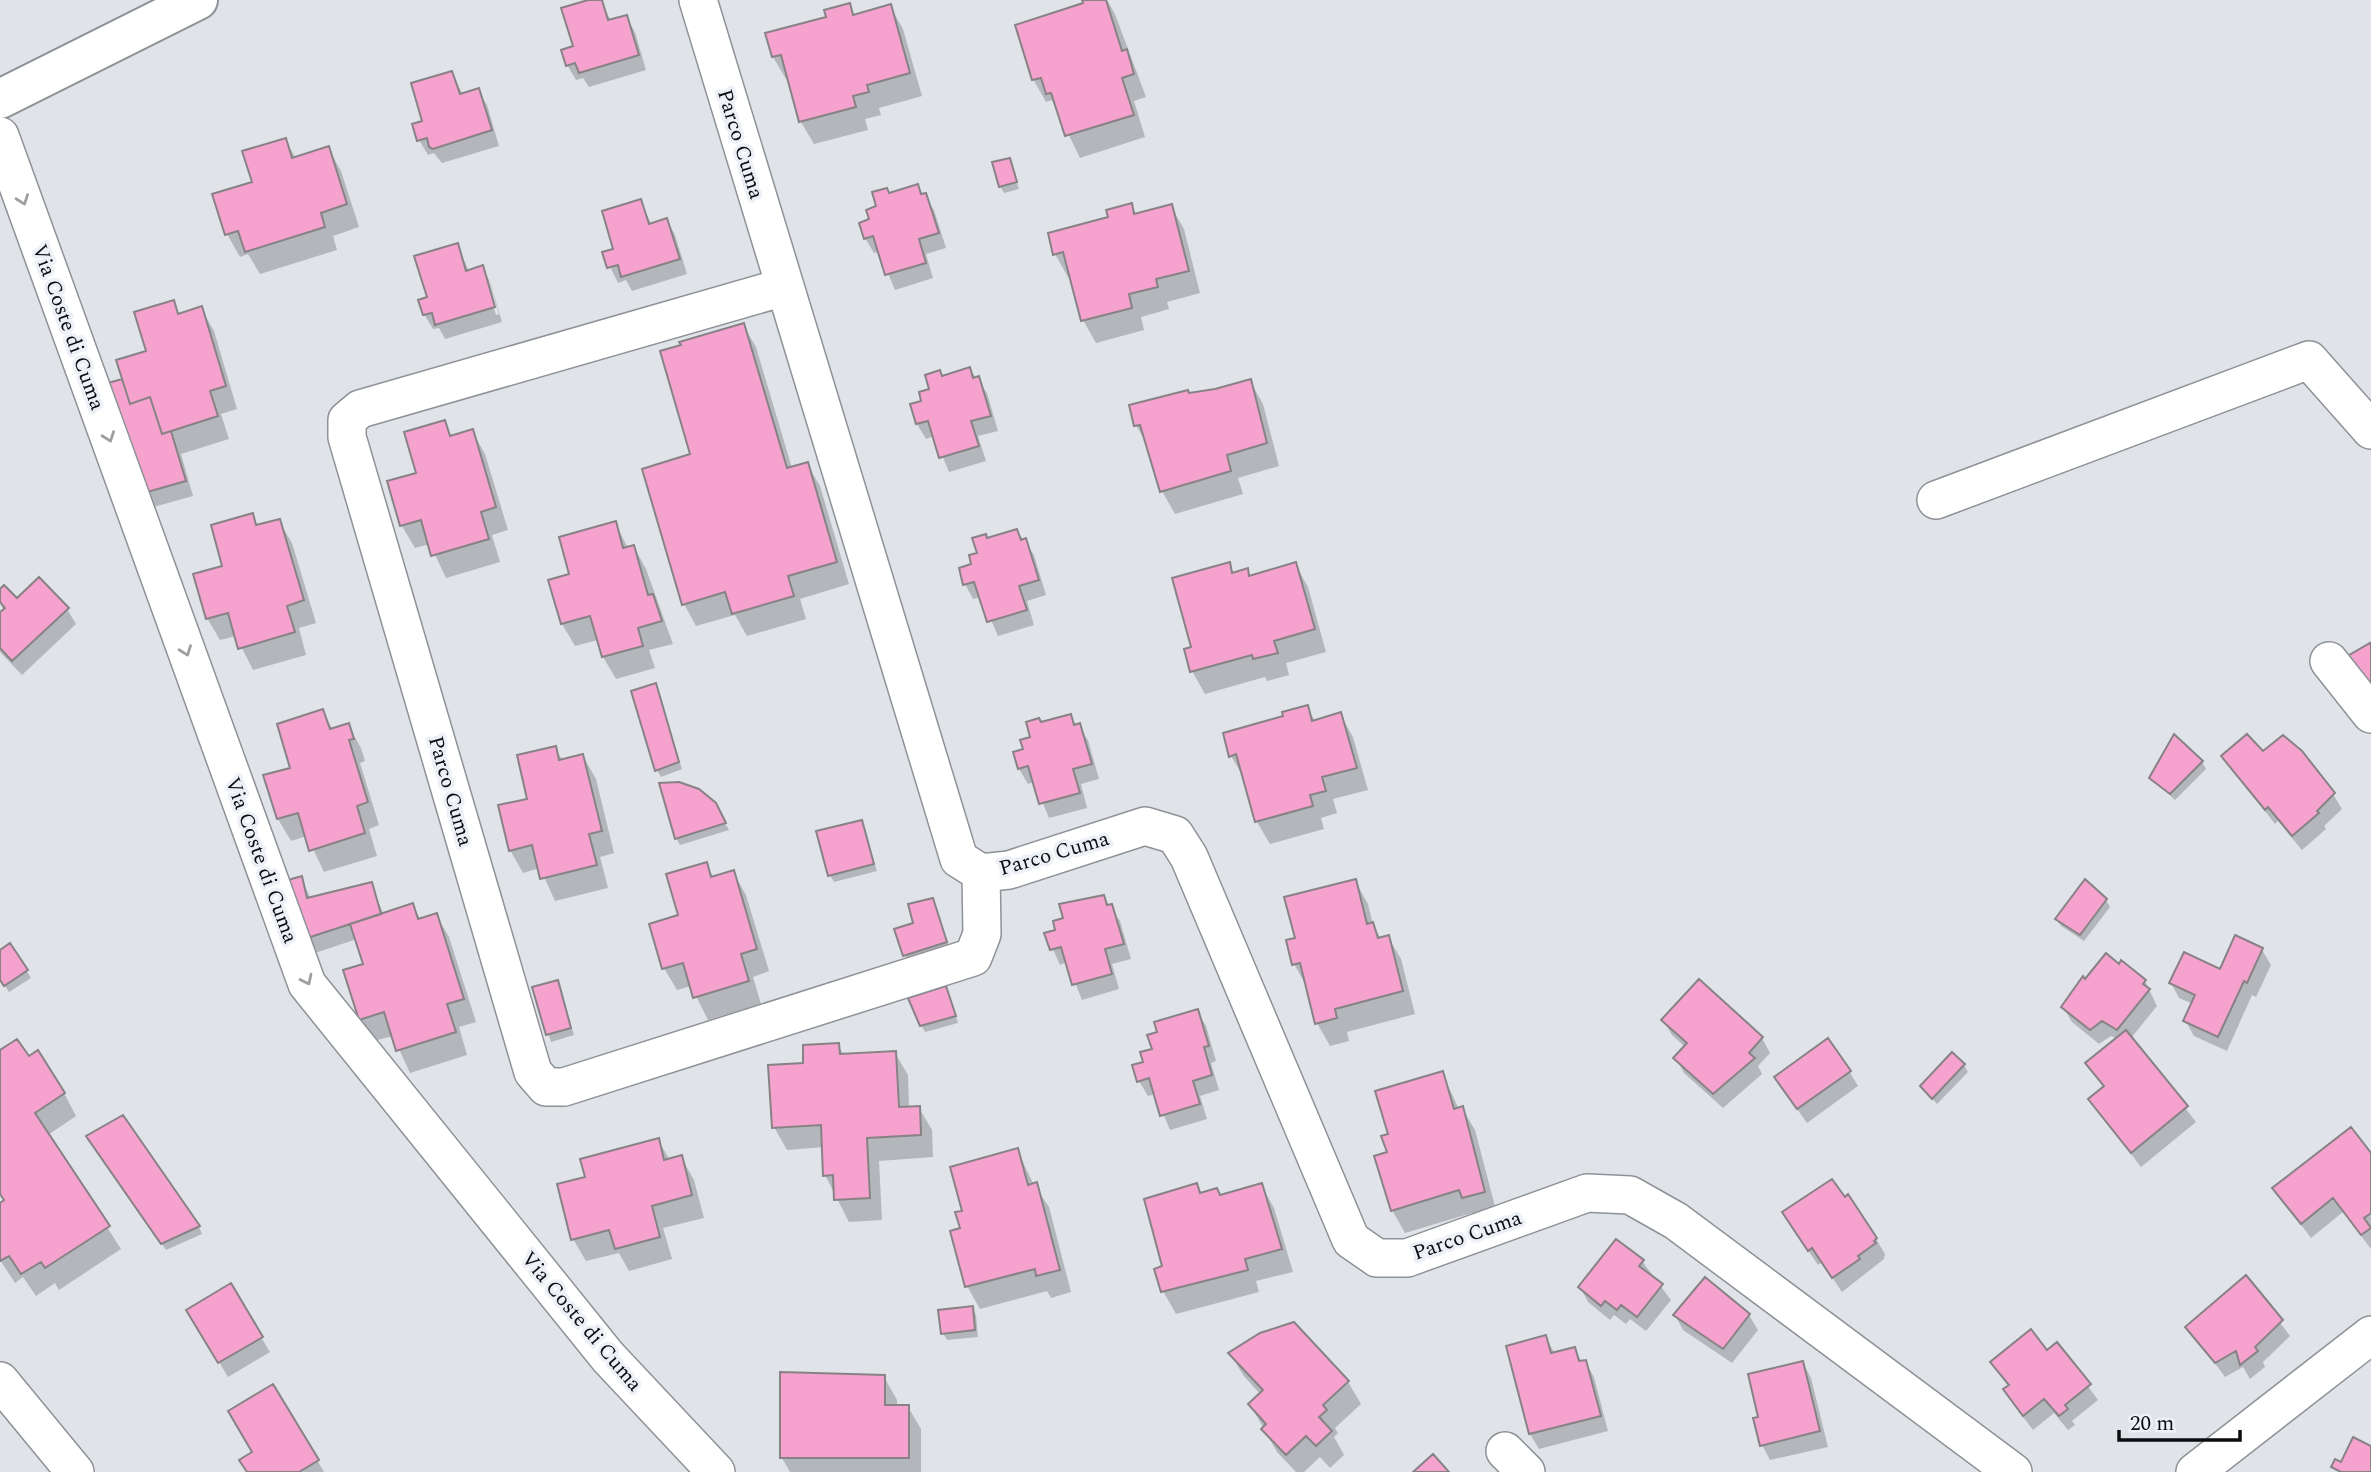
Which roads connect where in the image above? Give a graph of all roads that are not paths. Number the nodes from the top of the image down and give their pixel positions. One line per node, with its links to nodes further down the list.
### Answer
1 (198, 0): 3 (street)
2 (698, 0): 5 (street, Parco Cuma)
3 (0, 99)
4 (0, 136): 14 (street, Via Coste di Cuma, one-way to 14)
5 (784, 287): 10 (street, Parco Cuma); 10 (street, Parco Cuma)
6 (2371, 430): 7 (street)
7 (1936, 500)
8 (2329, 661): 9 (street)
9 (2371, 714)
10 (981, 873): 15 (street, Parco Cuma)
11 (2371, 1335): 16 (street)
12 (0, 1381): 13 (street)
13 (75, 1472)
14 (716, 1472)
15 (2013, 1472)
16 (2195, 1472)

